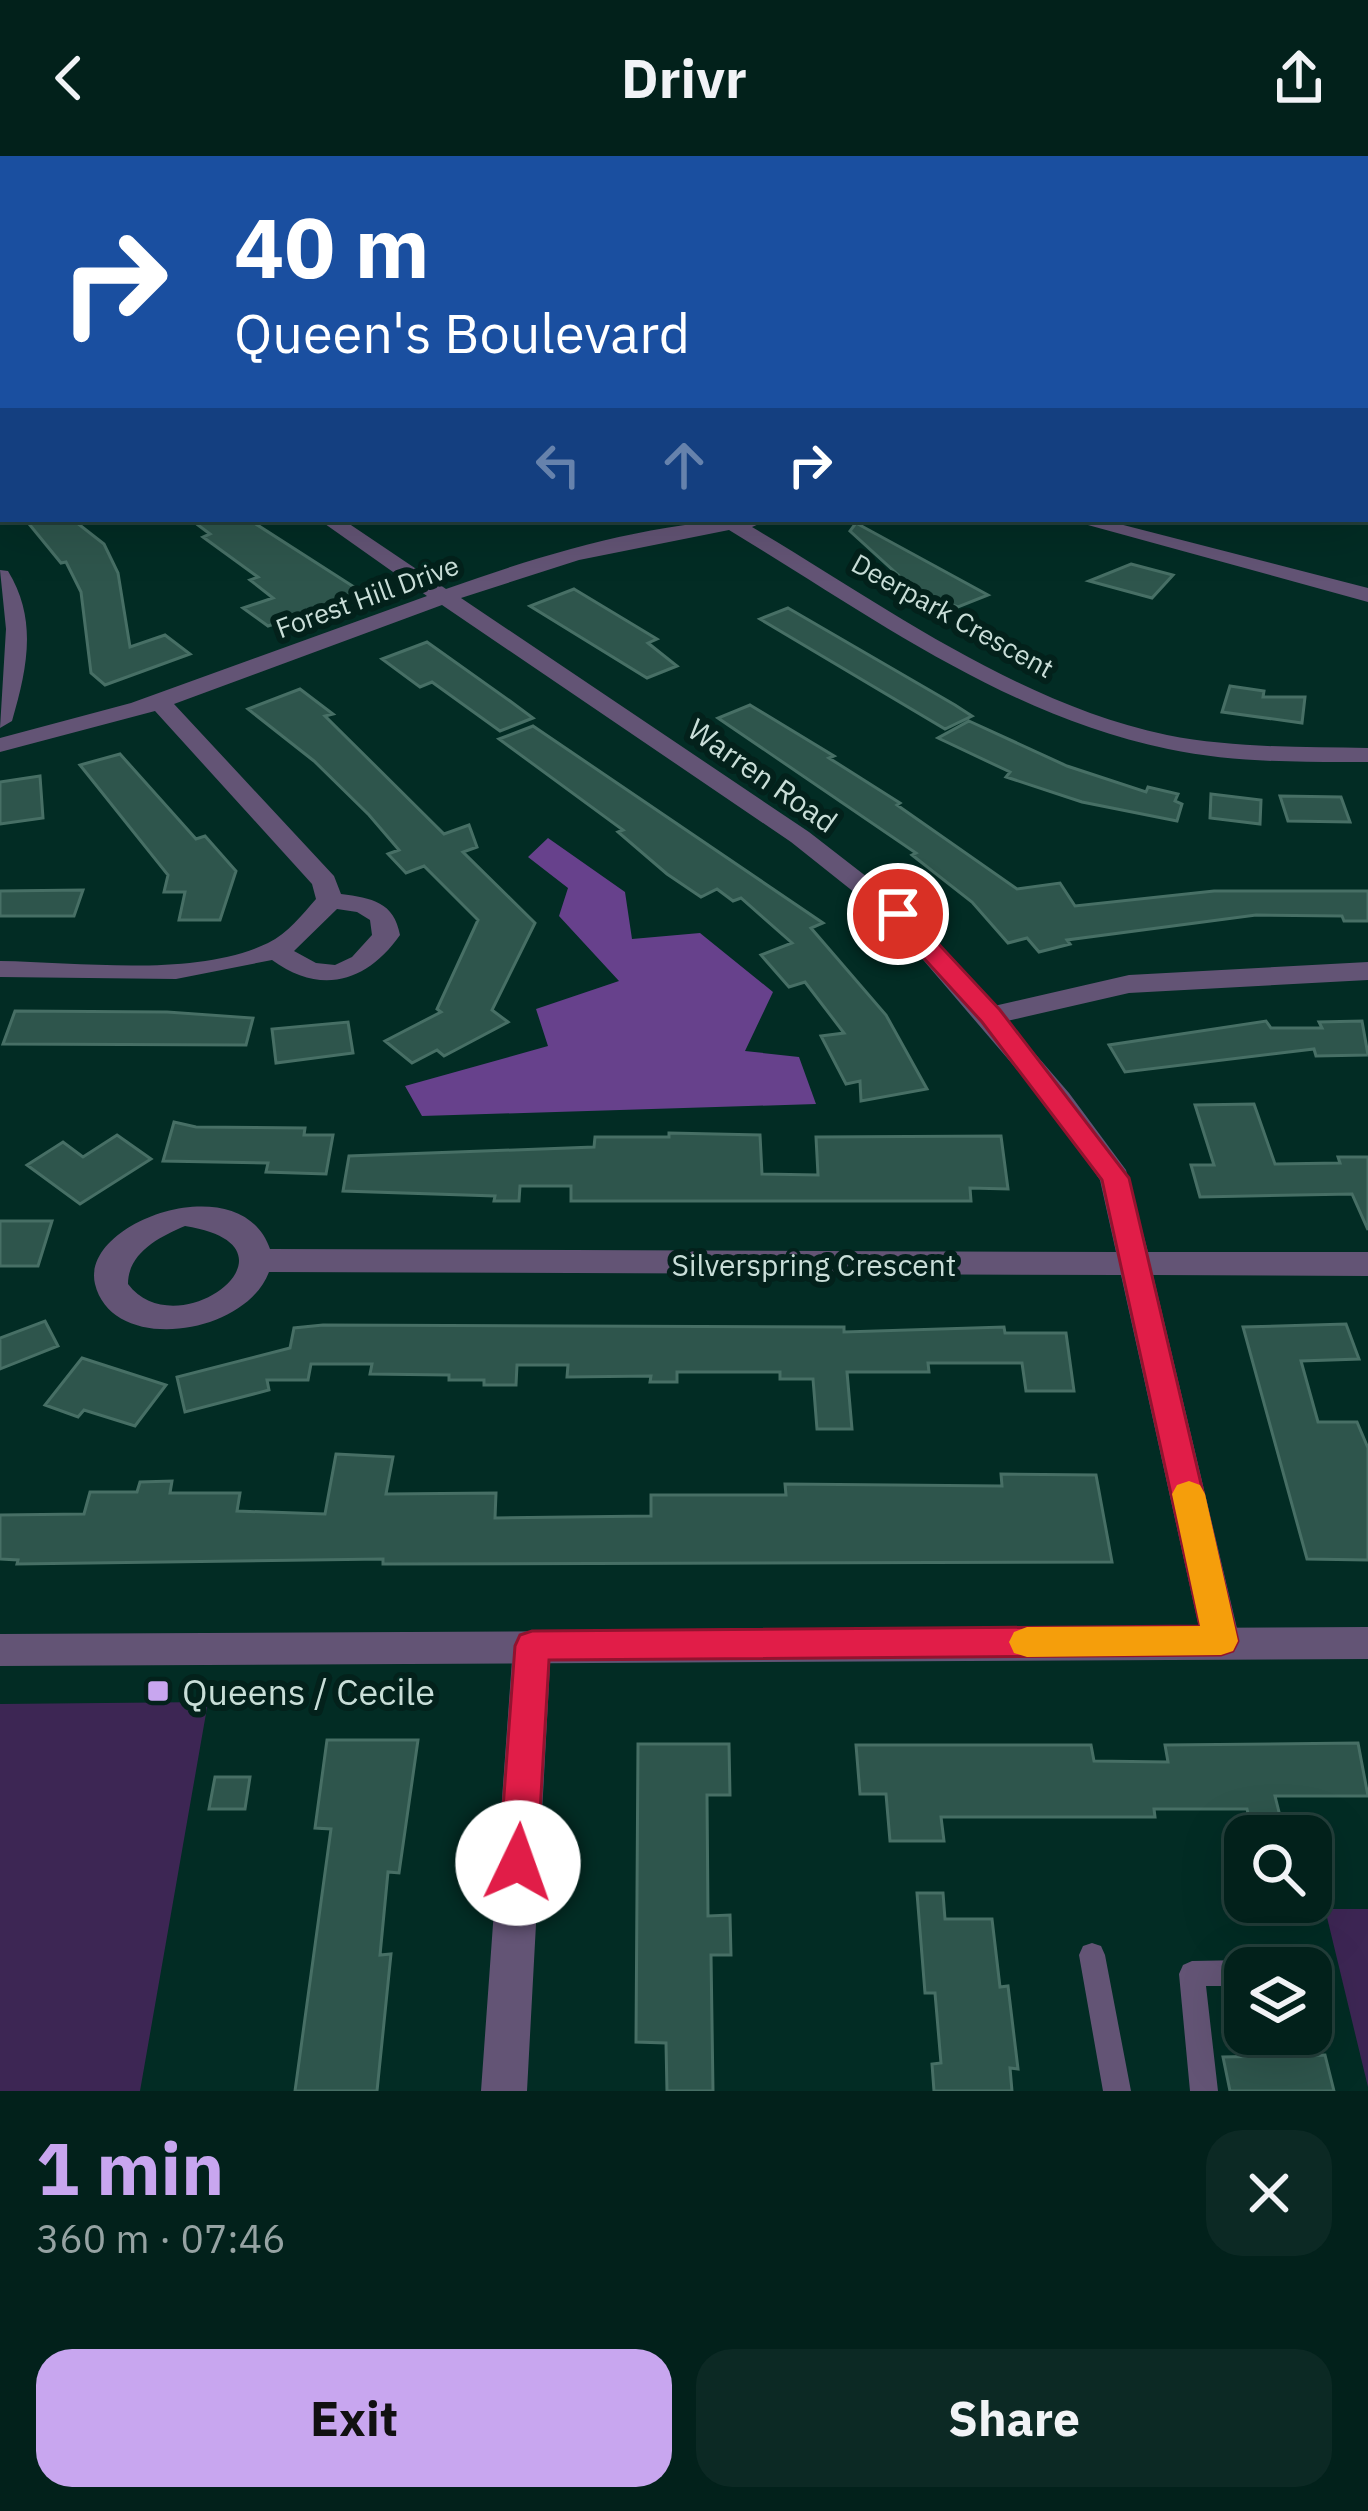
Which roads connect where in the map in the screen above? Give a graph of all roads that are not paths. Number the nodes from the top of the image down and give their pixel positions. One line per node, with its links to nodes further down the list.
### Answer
1 (332, 522): 7 (street, Warren Road)
2 (744, 522): 4 (street, Forest Hill Drive)
3 (1088, 522): 6 (street)
4 (733, 524): 7 (street, Forest Hill Drive); 11 (street, Deerpark Crescent)
5 (0, 576): 9 (street)
6 (1368, 595)
7 (446, 599): 8 (street, Forest Hill Drive); 16 (street, Warren Road)
8 (161, 704): 10 (street, Forest Hill Drive); 12 (street)
9 (0, 721)
10 (0, 745)
11 (1368, 754)
12 (330, 901): 13 (street); 13 (street)
13 (275, 950): 14 (street)
14 (0, 969)
15 (1368, 971): 16 (street)
16 (991, 1016): 18 (street, Warren Road)
17 (260, 1260): 18 (street, Silverspring Crescent)
18 (1138, 1264): 19 (street, Silverspring Crescent); 20 (street, Warren Road)
19 (1368, 1264)
20 (1221, 1641): 21 (street); 22 (street)
21 (1368, 1643)
22 (532, 1646): 23 (street); 26 (street)
23 (0, 1649)
24 (1092, 1955): 27 (lane)
25 (1224, 1973): 28 (lane)
26 (504, 2091)
27 (1117, 2091)
28 (1204, 2091)

